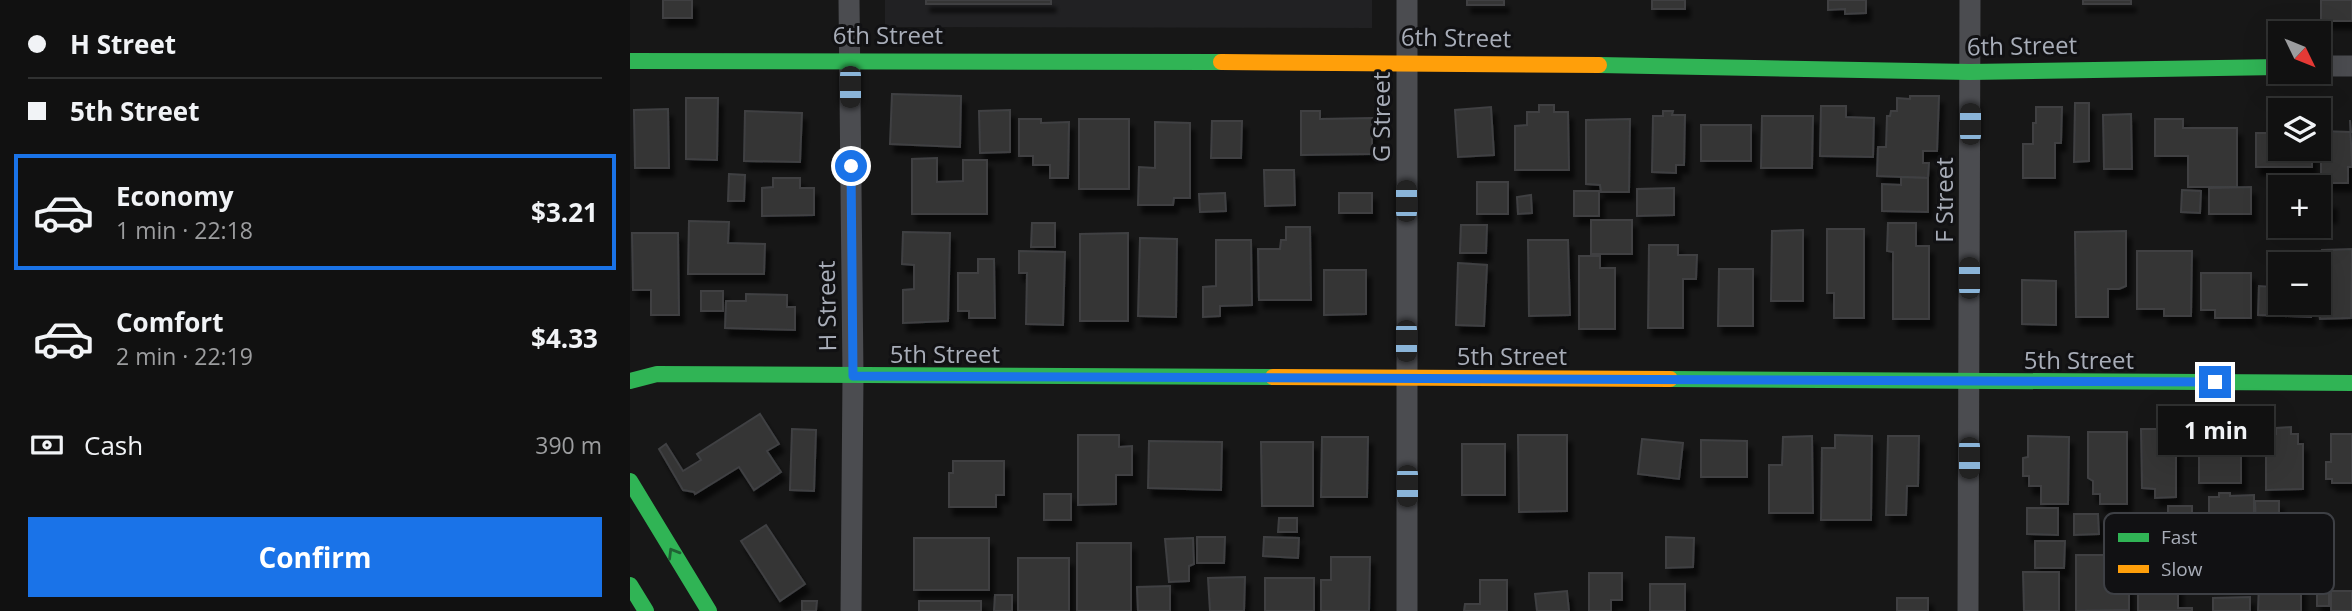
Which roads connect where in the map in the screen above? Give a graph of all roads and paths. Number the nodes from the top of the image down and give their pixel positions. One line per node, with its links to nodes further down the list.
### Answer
1 (849, 0): 4 (street, H Street)
2 (1408, 0): 6 (street, G Street)
3 (1970, 0): 10 (street, F Street)
4 (850, 60): 5 (street, 6th Street); 6 (street, 6th Street); 11 (street, H Street)
5 (630, 61)
6 (1406, 62): 10 (street, 6th Street); 12 (street, G Street)
7 (2331, 66): 8 (street)
8 (2352, 66)
9 (2268, 67): 10 (street, 6th Street)
10 (1970, 72): 14 (street, F Street)
11 (853, 376): 12 (street, 5th Street); 13 (street, 5th Street); 20 (street, H Street)
12 (1407, 377): 14 (street, 5th Street); 21 (street, G Street)
13 (630, 381)
14 (1969, 381): 15 (street, 5th Street); 22 (street, F Street)
15 (2352, 383)
16 (630, 481): 19 (street, one-way to 16)
17 (630, 585): 18 (street)
18 (646, 611)
19 (709, 611)
20 (851, 611)
21 (1407, 611)
22 (1968, 611)

